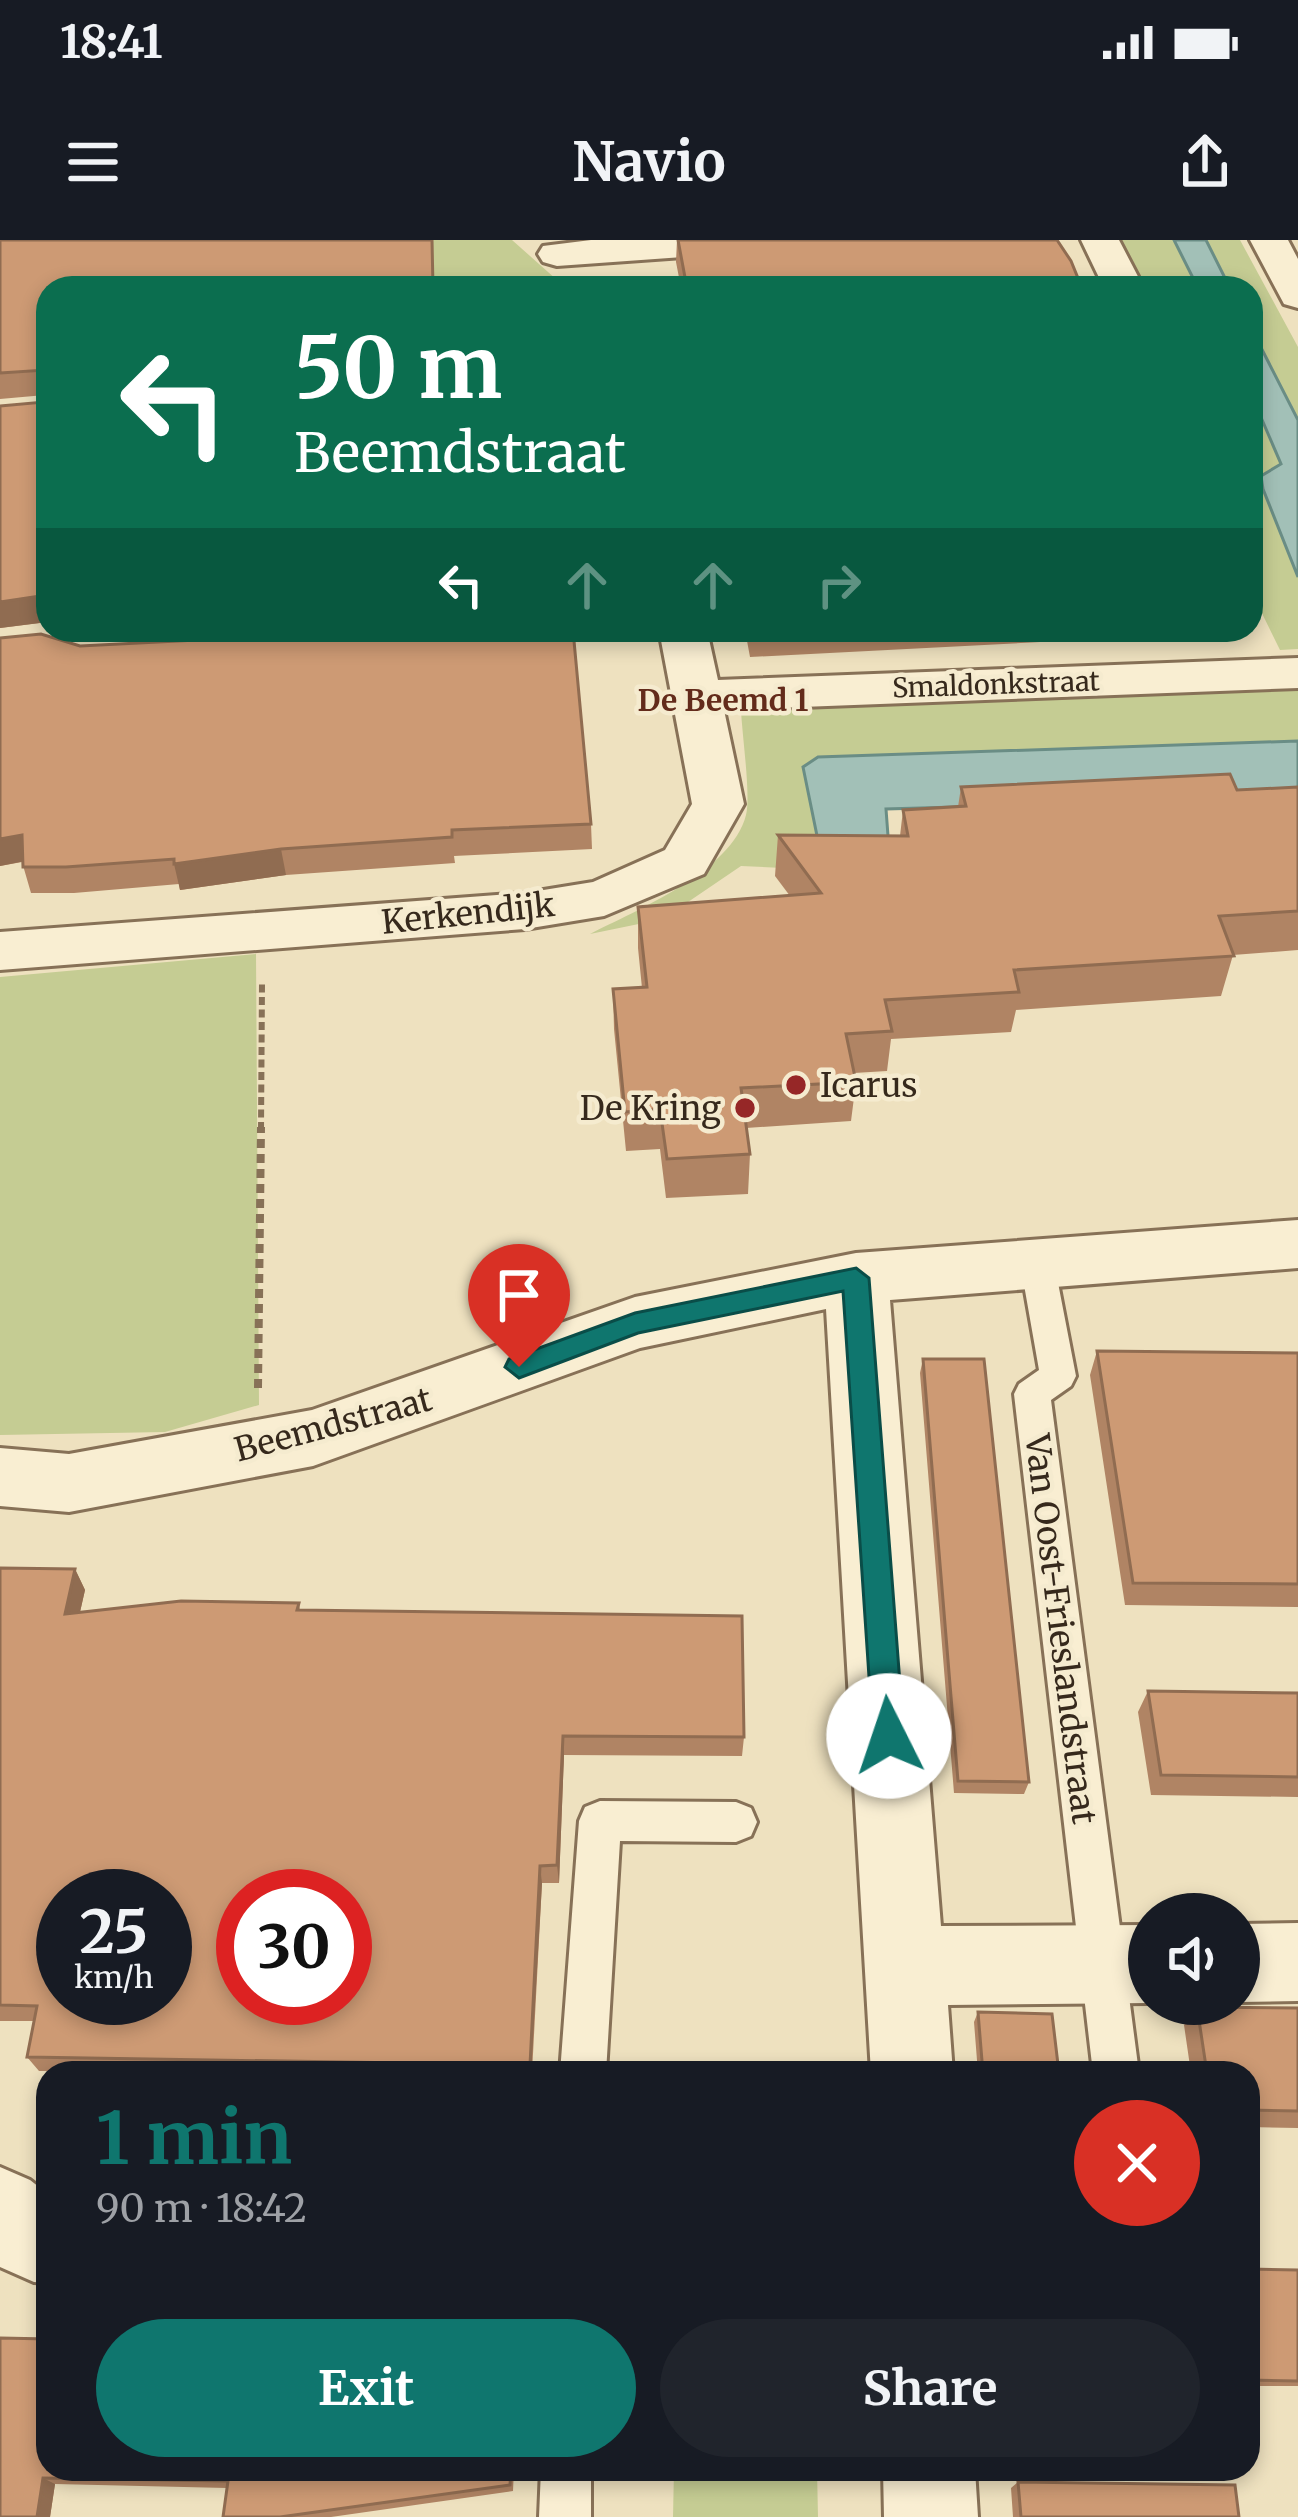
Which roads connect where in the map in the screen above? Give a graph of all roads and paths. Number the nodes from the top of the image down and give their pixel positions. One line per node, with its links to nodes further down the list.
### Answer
1 (753, 240): 5 (street)
2 (1100, 240): 7 (street)
3 (1298, 240): 4 (street)
4 (1269, 241): 8 (street)
5 (551, 247): 6 (street)
6 (571, 276)
7 (1118, 276)
8 (1298, 296)
9 (1263, 640): 11 (street)
10 (685, 642): 12 (street, Kerkendijk)
11 (1285, 674): 12 (street, Smaldonkstraat)
12 (694, 695): 13 (street, Kerkendijk)
13 (263, 931): 14 (street, Kerkendijk); 18 (path)
14 (0, 951)
15 (1298, 1244): 16 (street, Beemdstraat)
16 (1037, 1262): 17 (street, Beemdstraat); 23 (lane, Van Oost-Frieslandstraat)
17 (856, 1278): 18 (street, Beemdstraat); 24 (street)
18 (258, 1449): 19 (street, Beemdstraat)
19 (0, 1477)
20 (736, 1822): 25 (lane)
21 (1298, 1962): 22 (street)
22 (1260, 1963)
23 (1126, 1965): 24 (street); 27 (lane)
24 (905, 1966): 26 (street)
25 (584, 2061)
26 (911, 2061)
27 (1117, 2061)
28 (0, 2210): 29 (street)
29 (36, 2240)
30 (566, 2481): 32 (lane)
31 (930, 2481): 33 (street)
32 (565, 2517)
33 (931, 2517)

